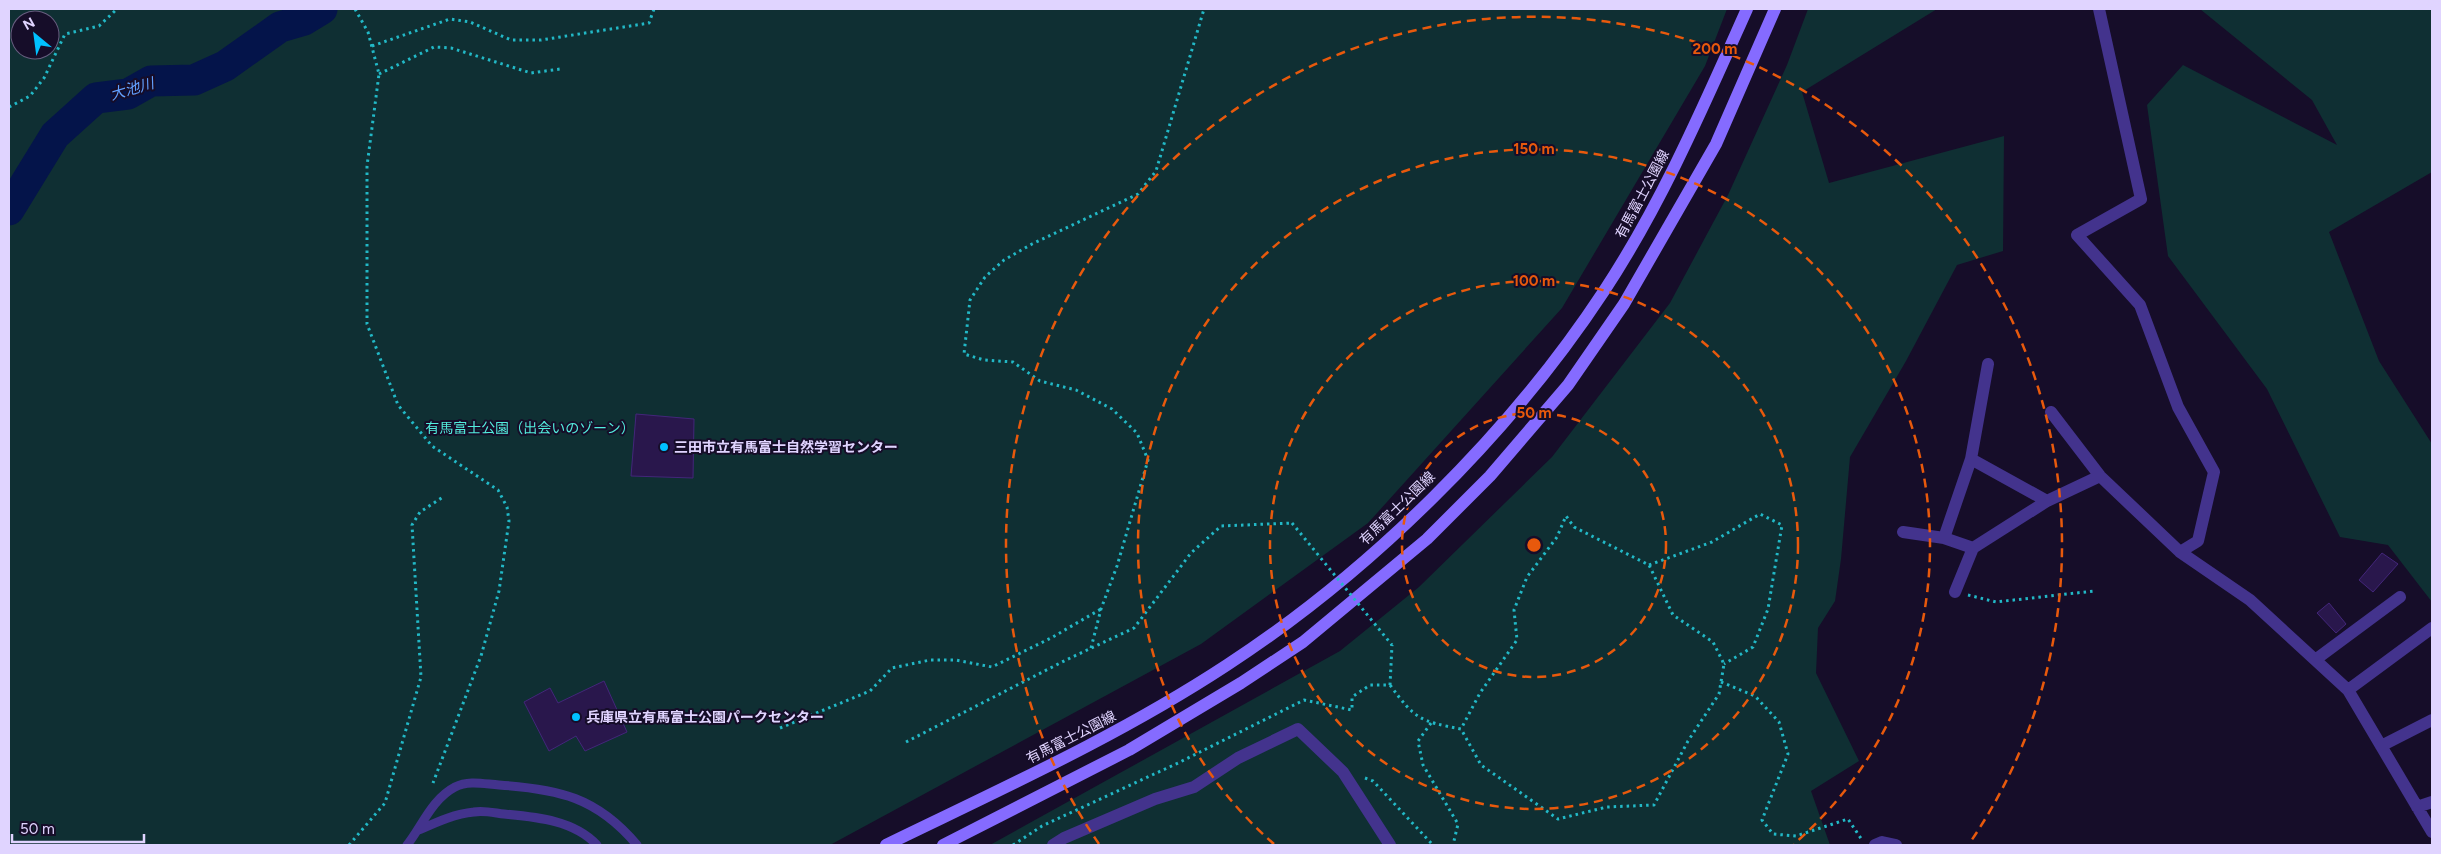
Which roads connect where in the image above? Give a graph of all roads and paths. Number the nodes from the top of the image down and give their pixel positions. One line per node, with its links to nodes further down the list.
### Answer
1 (117, 9): 11 (path)
2 (355, 9): 8 (path)
3 (654, 9): 8 (path)
4 (1204, 9): 26 (path)
5 (1747, 9): 50 (main road, 有馬富士公園線)
6 (1775, 9): 51 (main road)
7 (2099, 9): 21 (street)
8 (372, 46): 10 (path)
9 (560, 69): 10 (path)
10 (379, 74): 41 (path)
11 (9, 107)
12 (1988, 364): 14 (street)
13 (2051, 412): 15 (street)
14 (1971, 459): 17 (street); 19 (street)
15 (2100, 476): 17 (street); 21 (street)
16 (443, 497): 46 (path)
17 (2047, 501): 20 (street)
18 (1904, 532): 19 (street)
19 (1944, 538): 20 (street)
20 (1973, 548): 24 (street)
21 (2180, 552): 29 (street)
22 (1649, 565): 30 (path); 30 (path); 37 (path)
23 (2094, 591): 24 (path)
24 (1955, 592)
25 (2400, 598): 29 (street)
26 (1101, 608): 28 (path); 36 (path)
27 (2432, 628): 33 (street)
28 (1091, 648): 32 (path, bridge); 38 (path)
29 (2315, 660): 33 (street)
30 (1724, 664): 31 (path)
31 (1721, 682): 37 (path); 57 (path)
32 (1390, 685): 35 (path); 52 (path)
33 (2348, 690): 39 (street)
34 (2432, 720): 39 (street)
35 (1431, 723): 37 (path); 56 (path)
36 (780, 728)
37 (1461, 729)
38 (906, 742)
39 (2382, 746): 43 (street)
40 (1343, 772): 53 (street); 54 (street); 55 (path)
41 (433, 783)
42 (2432, 802): 43 (street)
43 (2418, 807): 45 (street)
44 (419, 830): 47 (lane); 48 (lane); 49 (lane)
45 (2432, 832)
46 (349, 845)
47 (407, 845)
48 (597, 845)
49 (636, 845)
50 (886, 845)
51 (943, 845)
52 (1013, 845)
53 (1053, 845)
54 (1390, 845)
55 (1433, 845)
56 (1453, 845)
57 (1865, 845)
58 (1875, 845): 59 (street)
59 (1896, 845)

